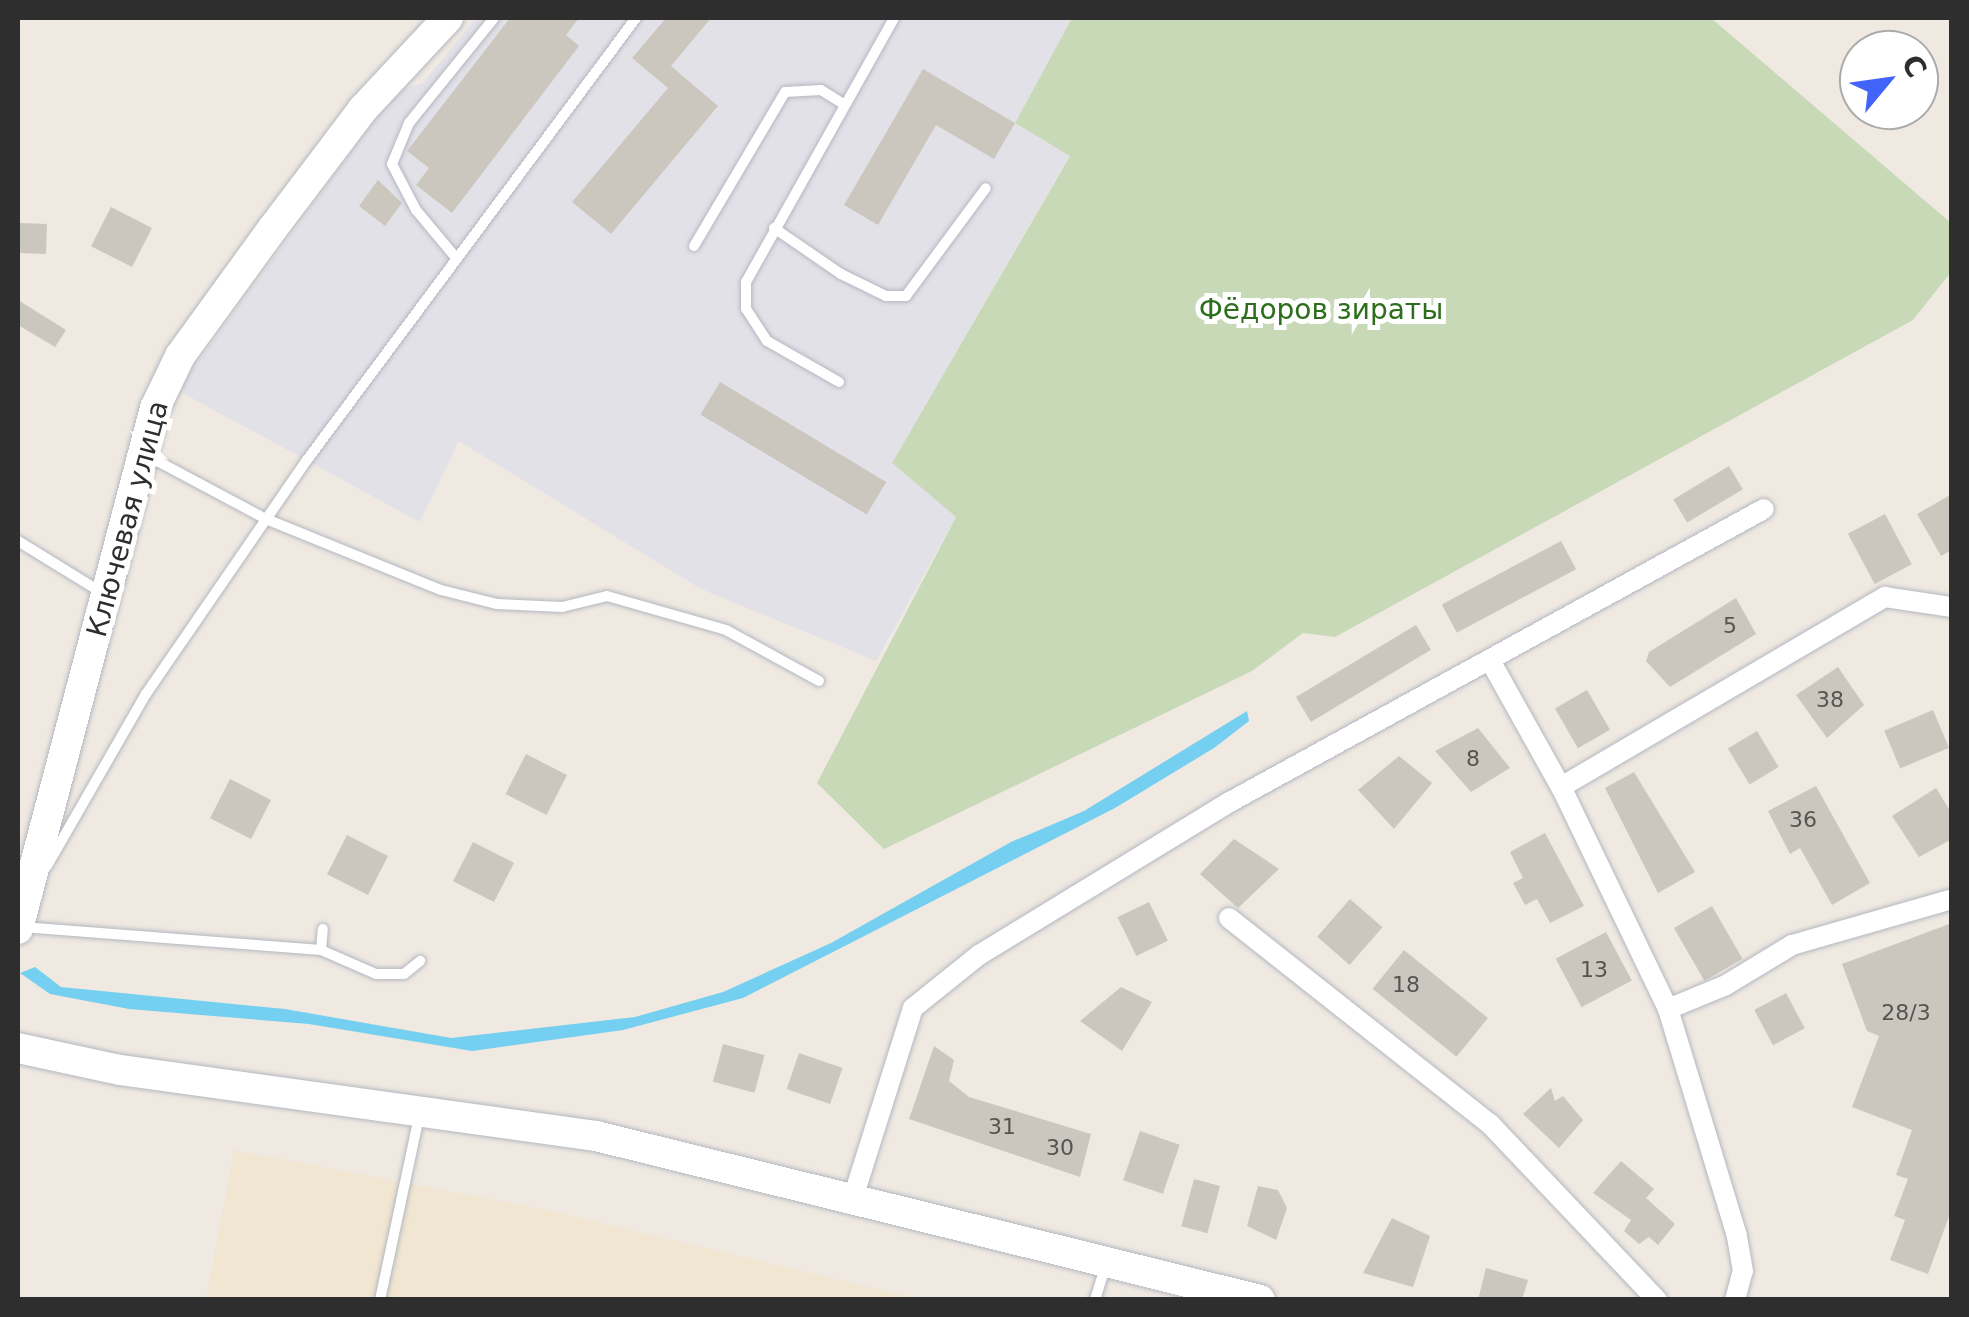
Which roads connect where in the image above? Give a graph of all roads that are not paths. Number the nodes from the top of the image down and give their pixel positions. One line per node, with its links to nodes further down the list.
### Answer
1 (448, 18): 11 (street, Ключевая улица)
2 (494, 18): 9 (lane)
3 (636, 18): 9 (lane)
4 (894, 18): 5 (lane)
5 (845, 106): 7 (lane); 8 (lane)
6 (986, 188): 7 (lane)
7 (774, 228): 10 (lane)
8 (694, 246)
9 (457, 259): 13 (lane)
10 (839, 382)
11 (140, 452): 13 (lane); 15 (street, Ключевая улица)
12 (1764, 509): 17 (street)
13 (266, 519): 18 (lane); 22 (lane)
14 (18, 541): 15 (lane)
15 (106, 594): 22 (street, Ключевая улица)
16 (1952, 608): 19 (street)
17 (1492, 662): 19 (street); 29 (street)
18 (819, 681)
19 (1561, 787): 26 (street)
20 (1952, 899): 26 (street)
21 (1230, 918): 34 (street)
22 (19, 922): 24 (lane)
23 (323, 929): 24 (lane)
24 (321, 950): 25 (lane)
25 (420, 961)
26 (1668, 1010): 35 (street)
27 (18, 1048): 28 (street)
28 (420, 1110): 29 (street); 31 (lane)
29 (853, 1198): 30 (street)
30 (1108, 1257): 32 (lane); 33 (street)
31 (380, 1300)
32 (1095, 1300)
33 (1260, 1300)
34 (1657, 1300)
35 (1735, 1300)

